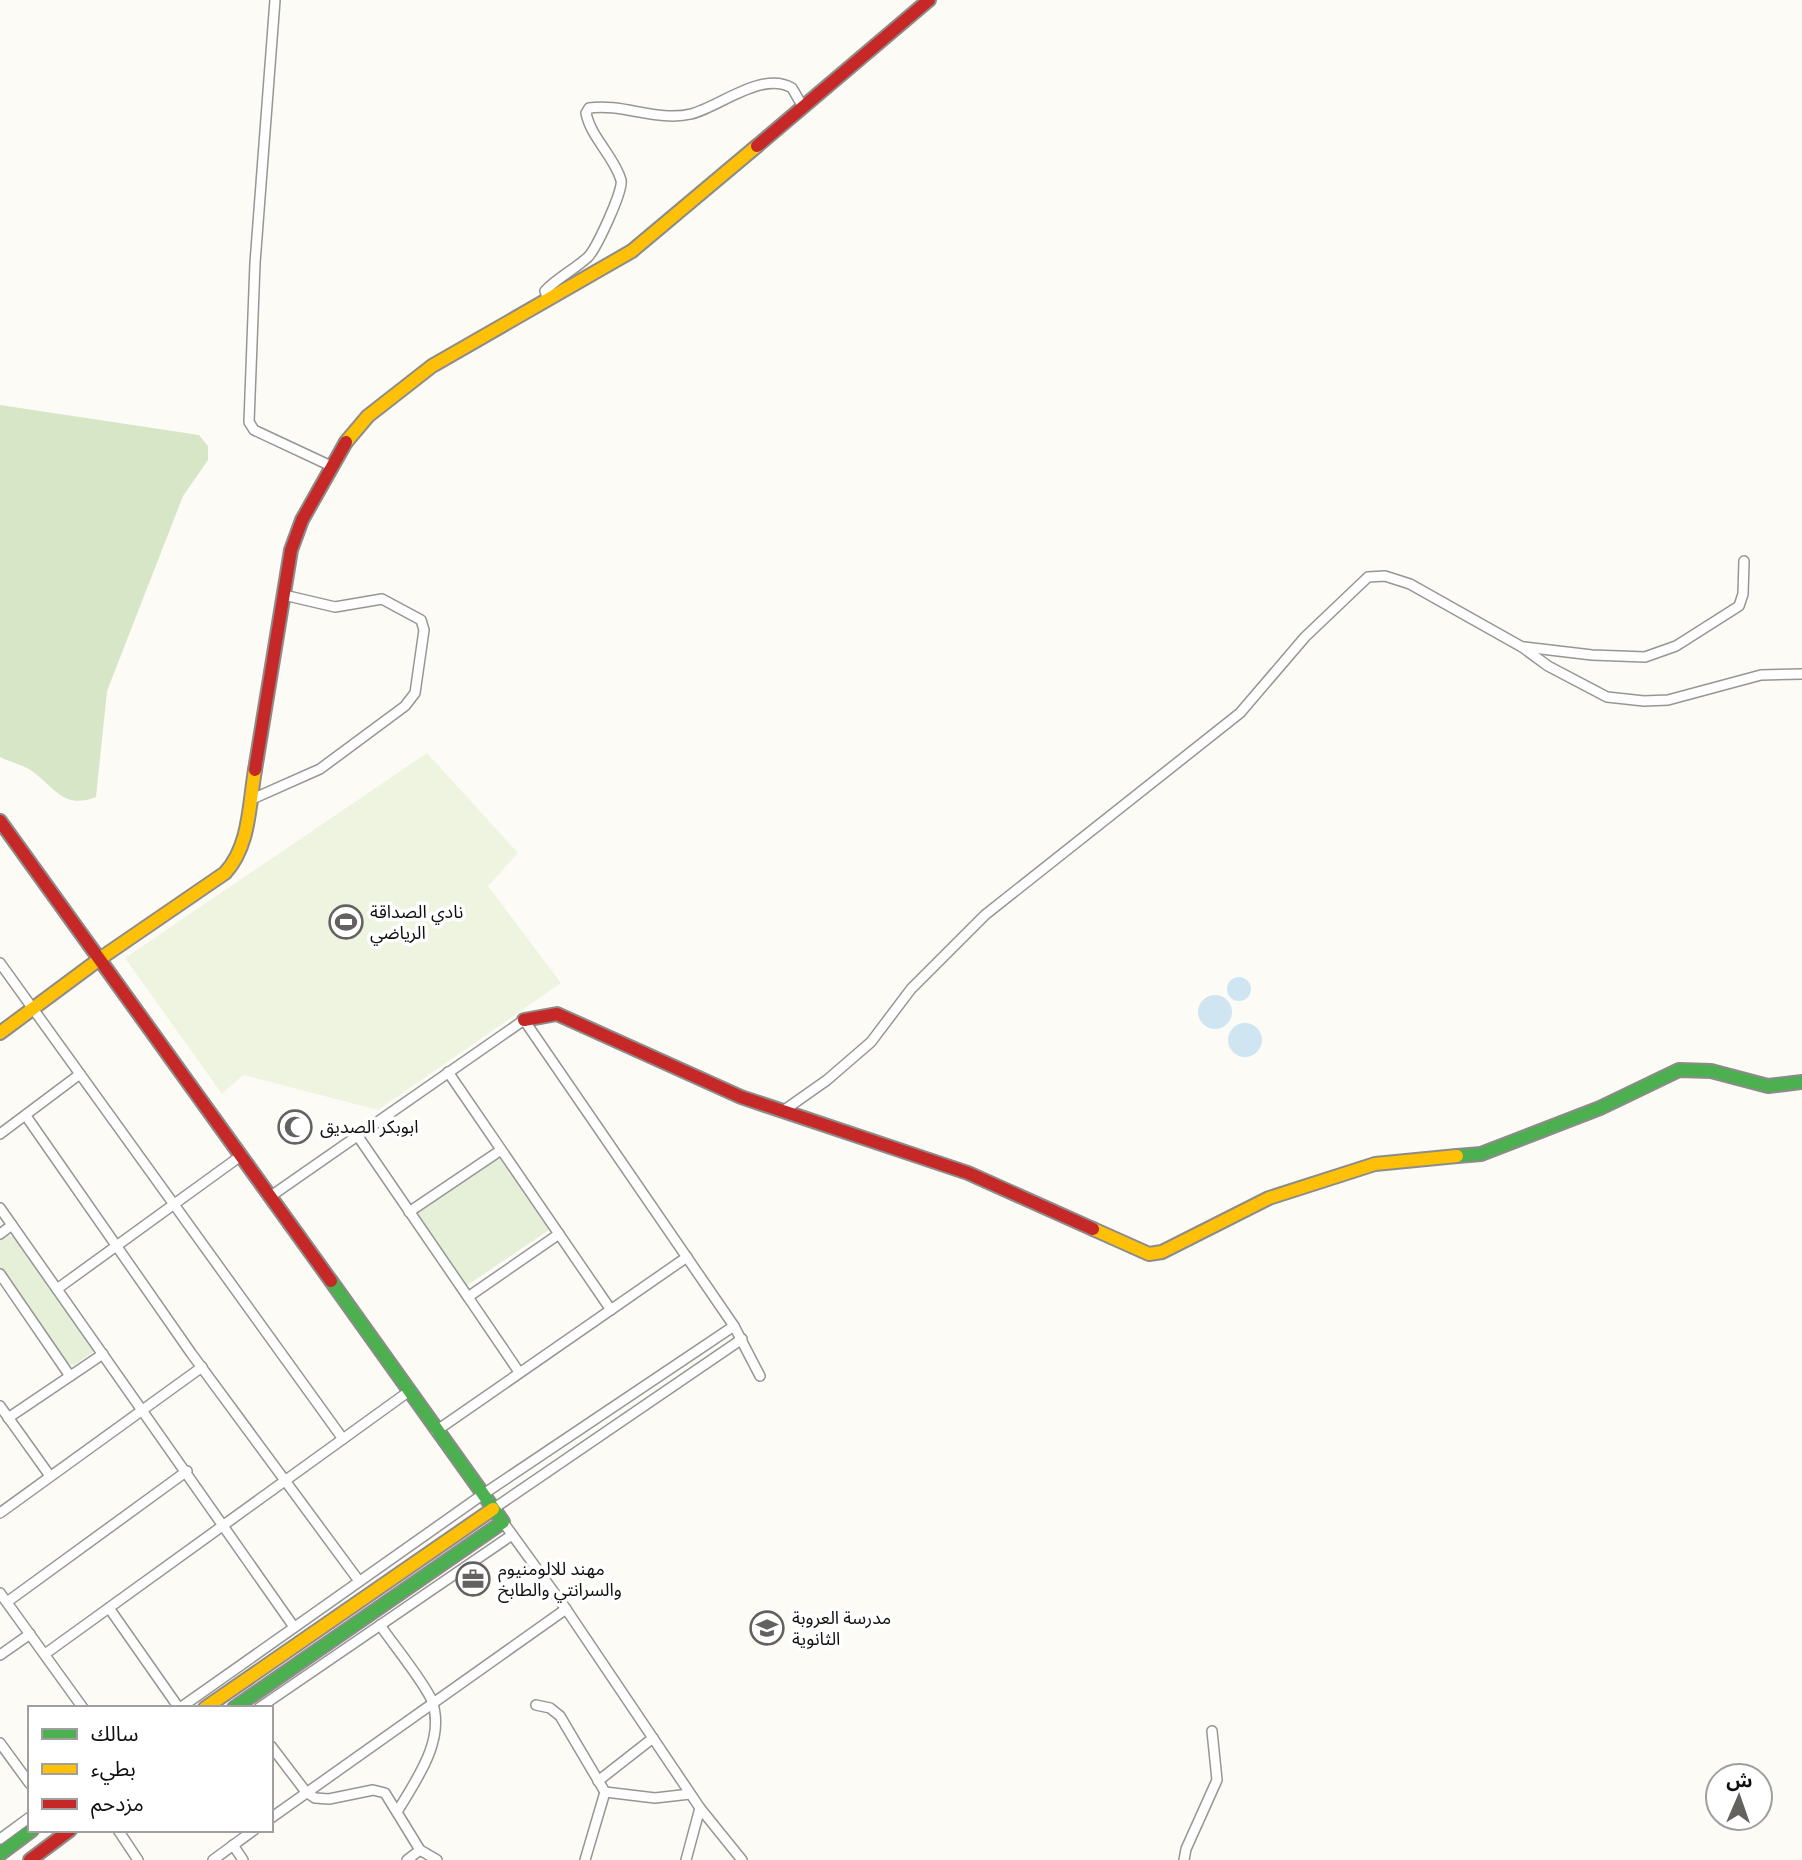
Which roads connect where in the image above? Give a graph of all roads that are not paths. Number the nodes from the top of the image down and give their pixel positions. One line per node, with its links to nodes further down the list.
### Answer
1 (275, 0): 5 (street)
2 (929, 0): 3 (street)
3 (803, 107): 4 (street); 4 (street)
4 (548, 300): 5 (street)
5 (331, 466): 7 (street)
6 (1744, 561): 8 (street)
7 (284, 594): 10 (street); 10 (street)
8 (1522, 647): 9 (street); 20 (street)
9 (1802, 674)
10 (250, 800): 12 (street)
11 (0, 821): 12 (street)
12 (101, 958): 14 (street); 25 (street)
13 (0, 963): 14 (street)
14 (33, 1009): 16 (street); 18 (street)
15 (524, 1020): 17 (street); 20 (street); 34 (street)
16 (0, 1033)
17 (448, 1072): 23 (street); 24 (street)
18 (80, 1074): 21 (street); 27 (street)
19 (1802, 1082): 20 (street)
20 (783, 1111)
21 (26, 1116): 22 (street); 33 (street)
22 (0, 1134)
23 (357, 1135): 26 (street); 29 (street)
24 (501, 1150): 29 (street); 32 (street)
25 (242, 1155): 26 (street); 27 (street)
26 (271, 1196): 46 (street)
27 (175, 1205): 33 (street); 51 (street)
28 (0, 1208): 30 (street)
29 (409, 1212): 37 (street)
30 (12, 1225): 31 (street); 36 (street)
31 (0, 1234)
32 (559, 1234): 37 (street); 38 (street)
33 (118, 1246): 36 (street); 42 (street)
34 (687, 1258): 38 (street); 39 (street)
35 (0, 1274): 44 (street)
36 (57, 1289): 41 (street)
37 (468, 1297): 43 (street)
38 (611, 1310): 43 (street)
39 (734, 1326): 40 (street); 55 (street)
40 (742, 1339): 45 (street); 56 (street)
41 (103, 1354): 44 (street); 48 (street)
42 (202, 1367): 48 (street); 54 (street)
43 (519, 1372): 50 (street)
44 (70, 1376): 49 (street)
45 (760, 1376)
46 (408, 1392): 50 (street); 51 (street)
47 (0, 1406): 49 (street)
48 (142, 1410): 52 (street); 53 (street)
49 (8, 1418): 53 (street)
50 (436, 1431): 55 (street)
51 (343, 1439): 54 (street)
52 (187, 1471): 59 (street); 63 (street)
53 (50, 1476): 57 (street)
54 (285, 1480): 59 (street); 61 (street)
55 (482, 1494): 56 (street); 61 (street)
56 (493, 1509): 58 (street); 72 (street)
57 (0, 1513)
58 (503, 1522): 60 (street); 79 (street)
59 (224, 1524): 64 (street); 67 (street)
60 (512, 1535): 65 (street); 66 (street)
61 (359, 1581): 67 (street)
62 (0, 1593): 63 (street)
63 (6, 1602): 68 (street)
64 (109, 1608): 69 (street); 76 (street)
65 (566, 1609): 73 (street); 82 (street)
66 (380, 1625): 73 (street); 80 (street)
67 (294, 1627): 71 (street)
68 (30, 1634): 69 (street); 70 (street)
69 (45, 1654): 75 (street)
70 (0, 1655)
71 (224, 1677): 72 (street); 77 (street)
72 (232, 1689): 78 (street); 79 (street)
73 (432, 1701): 87 (street); 91 (street)
74 (536, 1705): 86 (street)
75 (82, 1706)
76 (178, 1706)
77 (182, 1706)
78 (208, 1706)
79 (240, 1706)
80 (262, 1706)
81 (1212, 1731): 111 (street)
82 (653, 1738): 86 (street); 89 (street)
83 (0, 1743): 85 (street)
84 (273, 1748): 87 (street)
85 (28, 1781)
86 (598, 1781): 88 (street)
87 (306, 1792): 91 (street); 92 (street)
88 (604, 1792): 89 (street); 108 (street)
89 (690, 1794): 90 (street)
90 (700, 1808): 109 (street); 110 (street)
91 (397, 1812): 100 (street)
92 (273, 1817)
93 (28, 1818): 98 (street)
94 (29, 1832): 101 (street)
95 (67, 1832): 102 (street)
96 (119, 1832): 103 (street)
97 (251, 1832): 99 (street)
98 (0, 1839)
99 (233, 1845): 104 (street); 105 (street)
100 (420, 1850): 106 (street); 107 (street)
101 (0, 1854)
102 (30, 1860)
103 (138, 1860)
104 (213, 1860)
105 (243, 1860)
106 (407, 1860)
107 (436, 1860)
108 (585, 1860)
109 (686, 1860)
110 (741, 1860)
111 (1184, 1860)

